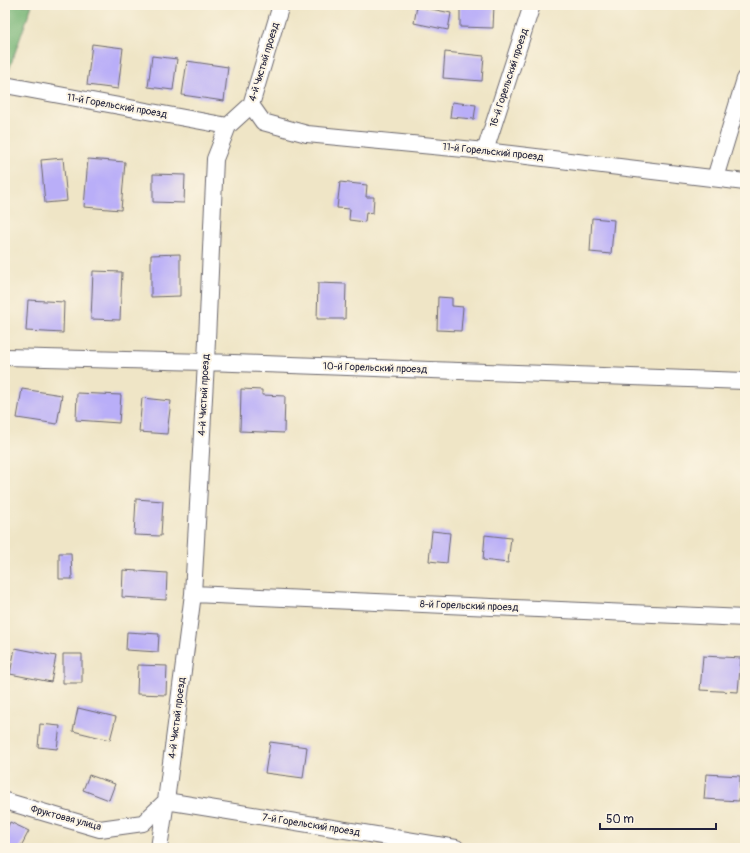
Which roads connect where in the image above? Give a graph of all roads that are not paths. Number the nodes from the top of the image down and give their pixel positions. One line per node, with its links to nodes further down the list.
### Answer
1 (281, 5): 5 (street, 4-й Чистый проезд)
2 (532, 5): 7 (street, 16-й Горельский проезд)
3 (745, 79): 8 (street)
4 (5, 85): 6 (street, 11-й Горельский проезд)
5 (251, 105): 6 (street, 4-й Чистый проезд); 7 (street, 11-й Горельский проезд)
6 (228, 126): 11 (street, 4-й Чистый проезд)
7 (485, 151): 8 (street, 11-й Горельский проезд)
8 (715, 178): 9 (street, 11-й Горельский проезд)
9 (745, 182)
10 (5, 357): 11 (street, 10-й Горельский проезд)
11 (206, 362): 12 (street, 10-й Горельский проезд); 13 (street, 4-й Чистый проезд)
12 (745, 381)
13 (193, 594): 14 (street, 8-й Горельский проезд); 16 (street, 4-й Чистый проезд)
14 (745, 618)
15 (5, 801): 16 (street, Фруктовая улица)
16 (166, 801): 17 (street, 4-й Чистый проезд); 18 (street, 7-й Горельский проезд)
17 (159, 848)
18 (456, 848)

